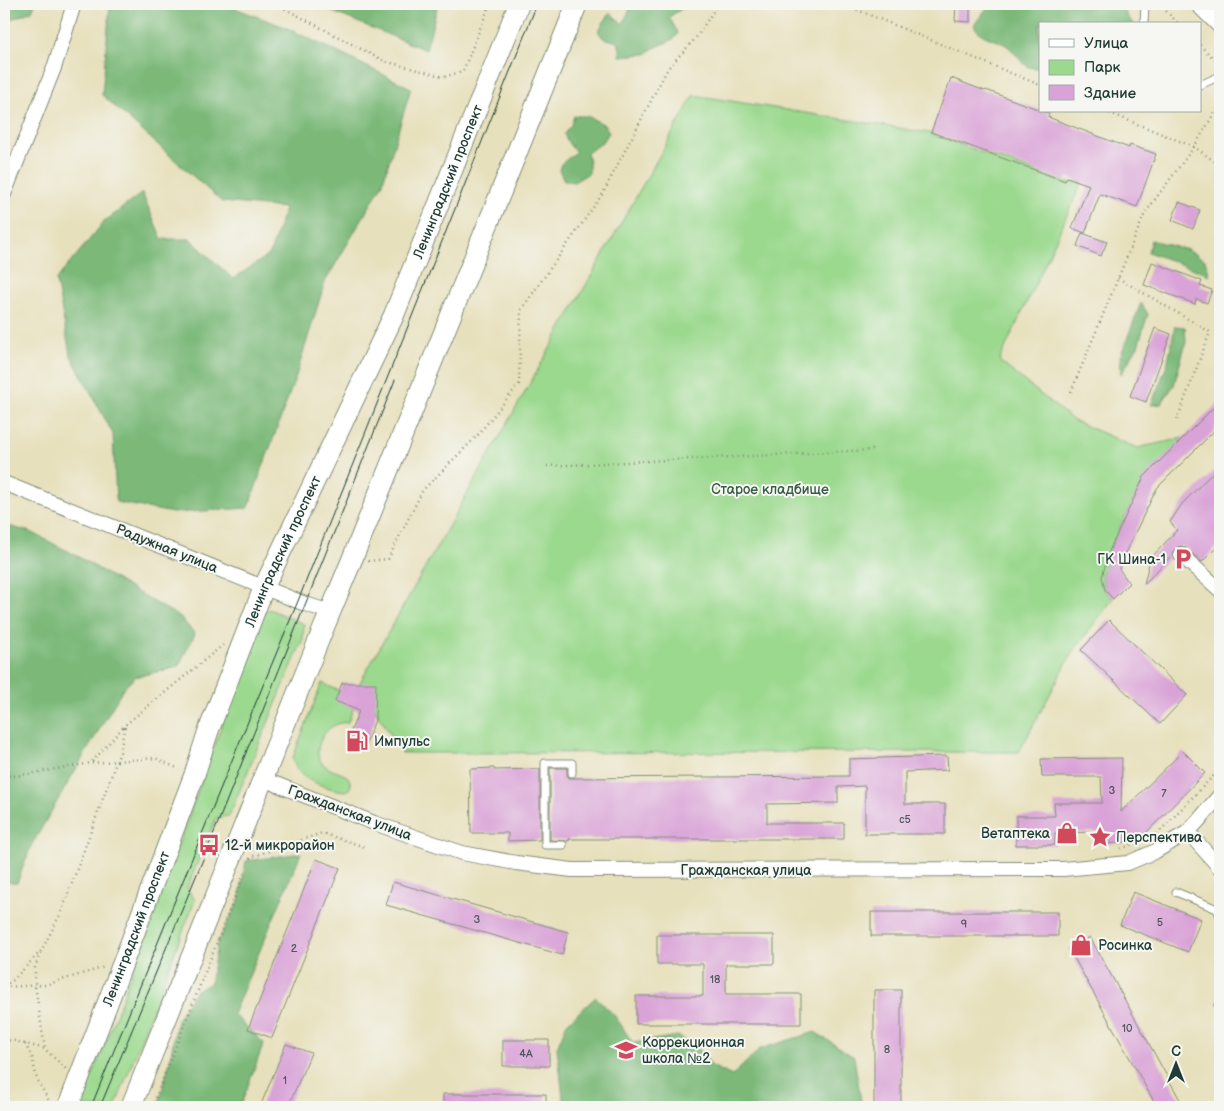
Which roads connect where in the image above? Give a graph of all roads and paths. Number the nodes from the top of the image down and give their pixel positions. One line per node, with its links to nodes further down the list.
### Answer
1 (74, 4): 23 (street)
2 (276, 4): 3 (path)
3 (490, 4)
4 (519, 4): 32 (main road, Ленинградский проспект)
5 (578, 4): 34 (main road)
6 (718, 4): 31 (path)
7 (843, 4): 18 (path)
8 (1146, 4): 11 (lane)
9 (1159, 4): 12 (path)
10 (1200, 4): 13 (main road)
11 (1144, 22)
12 (1177, 22)
13 (1220, 23)
14 (1202, 47): 15 (path)
15 (1220, 64)
16 (1220, 76): 17 (lane)
17 (1202, 83)
18 (1039, 85)
19 (1220, 104): 21 (path)
20 (1107, 112): 21 (path)
21 (1194, 148): 22 (path); 24 (path)
22 (1220, 165)
23 (4, 194)
24 (1118, 278): 25 (path); 26 (path)
25 (1071, 392)
26 (1178, 420)
27 (873, 450): 28 (path)
28 (547, 466)
29 (4, 483): 32 (street, Радужная улица)
30 (1181, 555): 33 (street)
31 (388, 559)
32 (264, 587): 34 (street, Радужная улица); 65 (main road, Ленинградский проспект)
33 (1220, 590)
34 (330, 612): 43 (main road)
35 (225, 643): 36 (path)
36 (125, 725): 37 (path); 38 (path)
37 (117, 761): 38 (path); 40 (path); 54 (path)
38 (91, 763): 42 (path)
39 (1220, 769): 46 (path)
40 (186, 772)
41 (572, 773): 48 (lane)
42 (4, 775)
43 (263, 779): 45 (street, Гражданская улица); 66 (main road)
44 (1220, 795): 45 (street, Гражданская улица)
45 (1188, 832): 51 (street)
46 (1155, 836)
47 (1147, 839): 50 (path)
48 (563, 845)
49 (365, 847): 67 (path)
50 (1116, 851)
51 (1220, 868)
52 (1176, 892): 53 (lane)
53 (1220, 916)
54 (41, 951): 56 (path); 57 (path)
55 (107, 966): 56 (path)
56 (35, 985): 57 (path); 62 (path)
57 (4, 986)
58 (1220, 1004): 59 (lane)
59 (1220, 1010)
60 (4, 1041): 61 (path)
61 (25, 1044): 62 (path); 64 (path)
62 (45, 1049): 63 (path)
63 (66, 1069)
64 (52, 1107)
65 (68, 1107)
66 (131, 1107)
67 (152, 1107)

